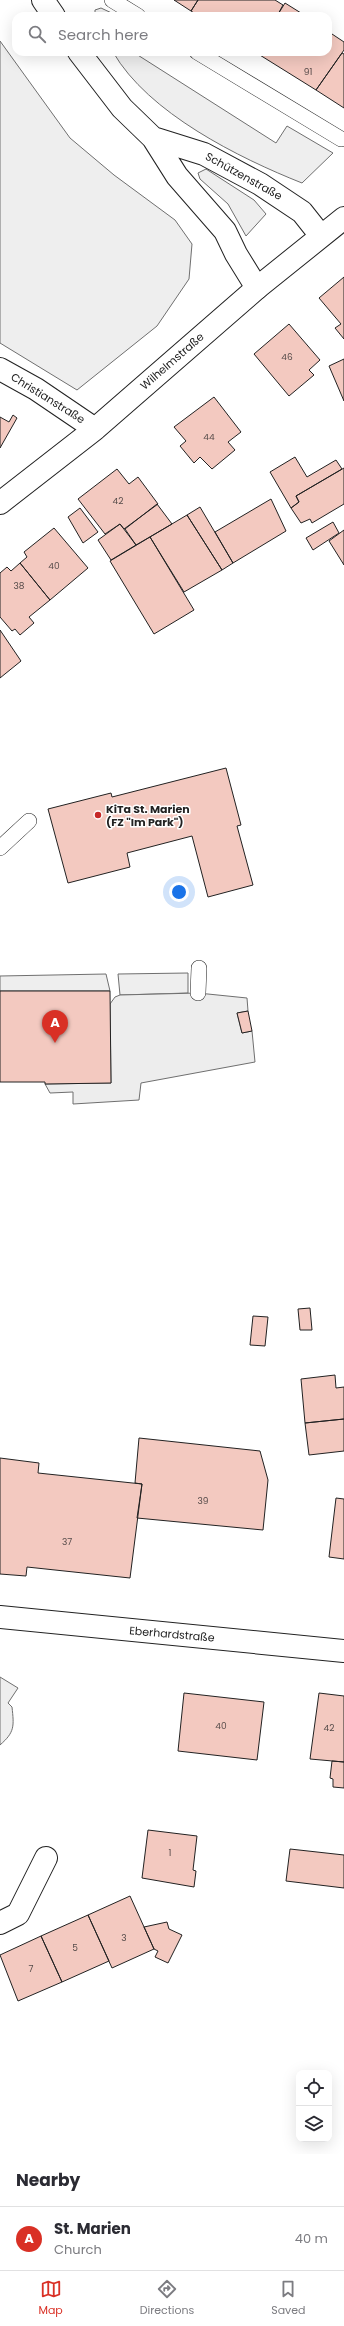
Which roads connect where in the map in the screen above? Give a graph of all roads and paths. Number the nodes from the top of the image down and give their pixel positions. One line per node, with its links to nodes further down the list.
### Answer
1 (43, 0): 3 (street)
2 (112, 0): 4 (lane)
3 (51, 12)
4 (132, 12)
5 (81, 56): 7 (street, Schützenstraße)
6 (204, 56): 8 (lane)
7 (153, 138): 10 (street, Schützenstraße); 11 (street, Schützenstraße)
8 (341, 139)
9 (344, 218): 10 (street, Wilhelmstraße)
10 (321, 236): 11 (street, Wilhelmstraße)
11 (257, 288): 13 (street, Wilhelmstraße)
12 (0, 369): 13 (street, Christianstraße)
13 (95, 428): 14 (street, Wilhelmstraße)
14 (0, 503)
15 (29, 821): 16 (lane)
16 (0, 848)
17 (199, 968): 18 (lane)
18 (198, 993)
19 (0, 1617): 20 (street, Eberhardstraße)
20 (344, 1651)
21 (46, 1858): 22 (street)
22 (0, 1923)

